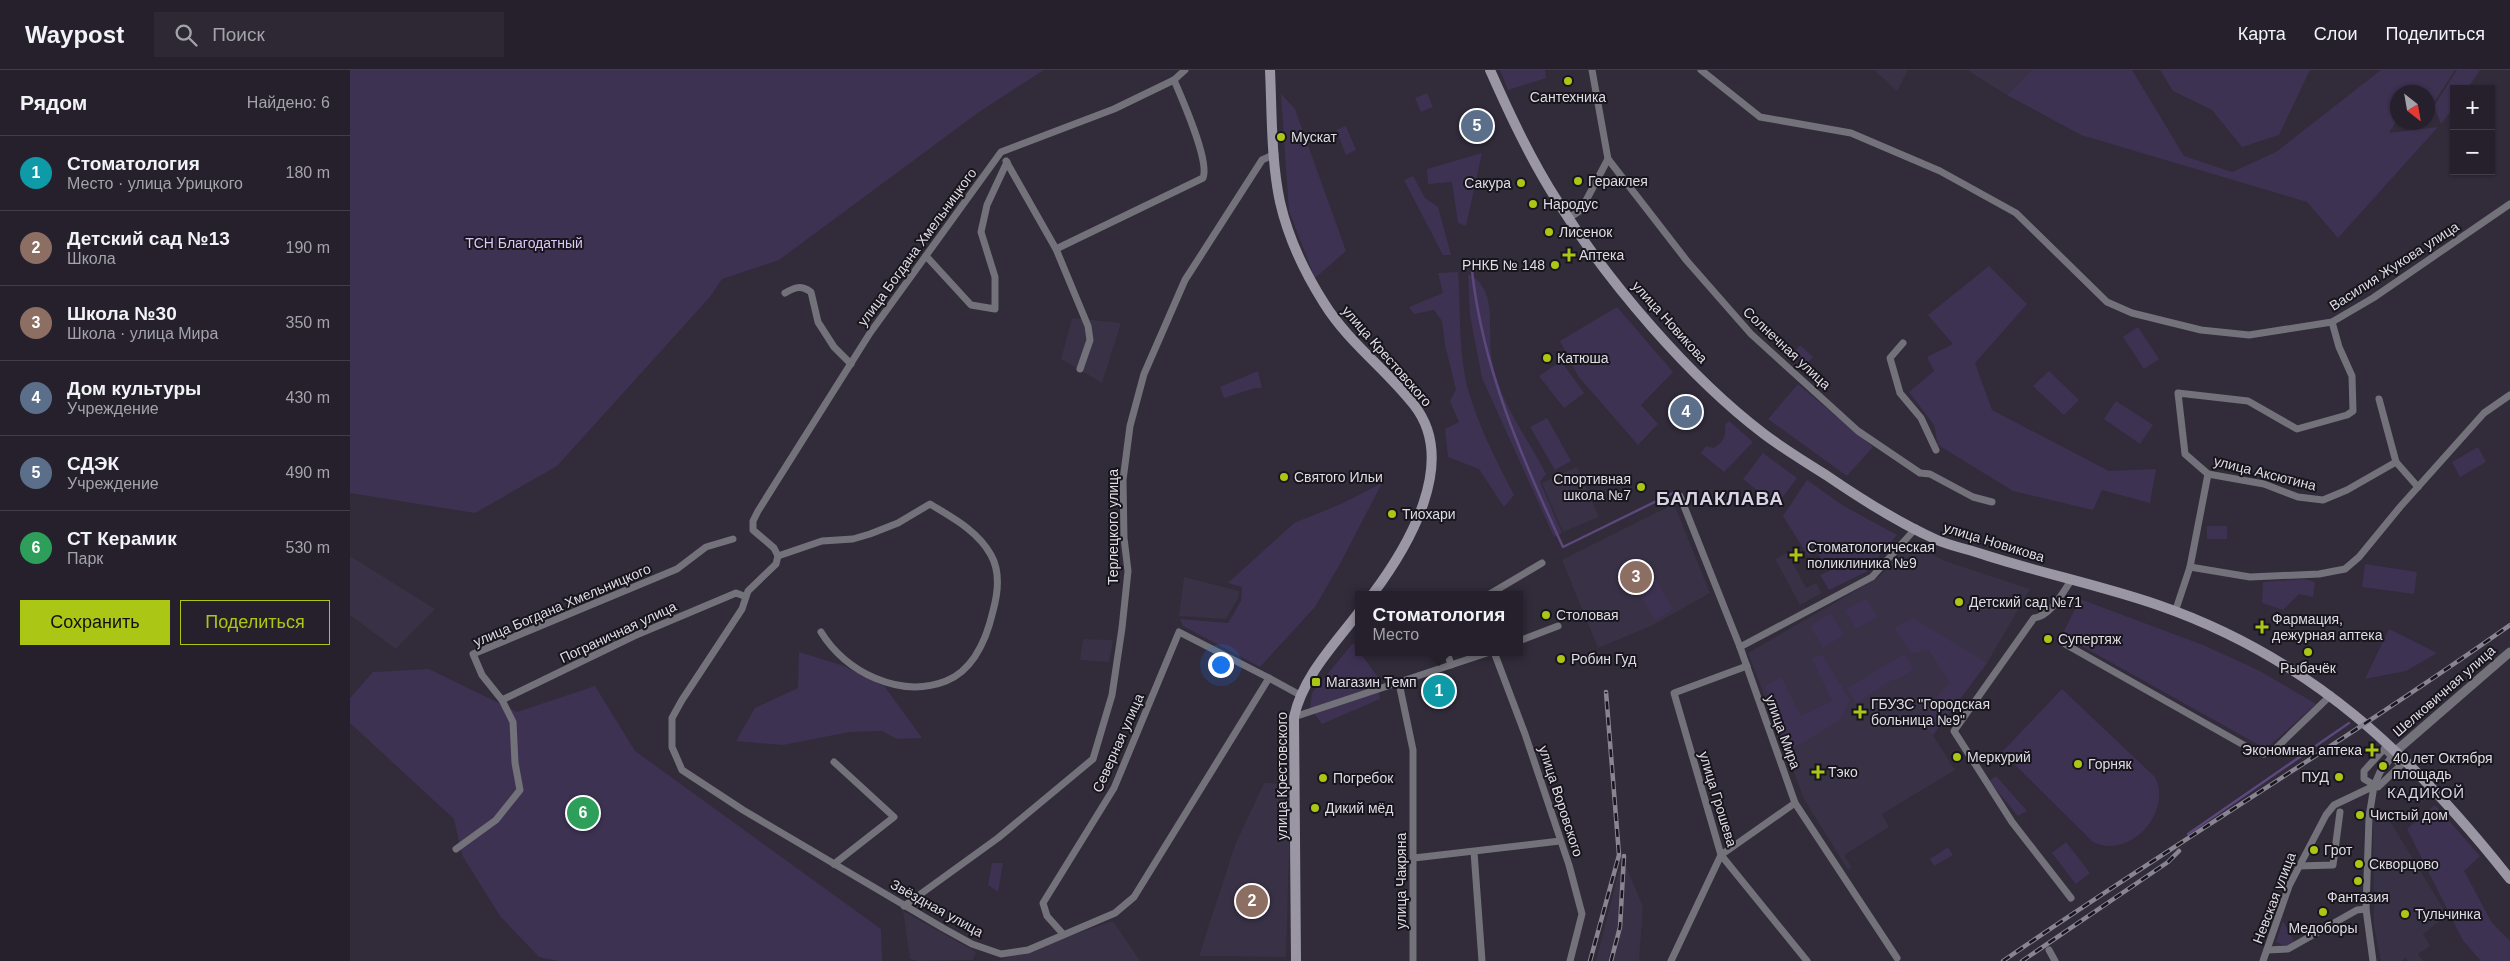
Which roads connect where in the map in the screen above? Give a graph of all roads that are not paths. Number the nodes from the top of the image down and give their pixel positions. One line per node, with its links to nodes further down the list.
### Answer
1 (1185, 70): 6 (street)
2 (1270, 70): 8 (main road, улица Крестовского)
3 (1490, 70): 12 (main road, улица Новикова)
4 (1592, 70): 9 (street)
5 (1701, 70): 16 (street, Василия Жукова улица)
6 (1174, 80): 7 (street); 13 (street)
7 (1001, 152): 10 (street); 14 (street, улица Богдана Хмельницкого)
8 (1275, 154): 34 (main road, улица Крестовского); 70 (street, Терлецкого улица)
9 (1608, 159): 12 (street); 27 (street, Солнечная улица)
10 (1007, 162): 13 (street); 14 (street)
11 (2510, 204): 16 (street, Василия Жукова улица)
12 (1569, 218): 28 (main road, улица Новикова)
13 (1056, 248): 19 (street)
14 (926, 256): 18 (street, улица Богдана Хмельницкого)
15 (785, 293): 18 (street)
16 (2332, 322): 24 (street, улица Аксютина)
17 (1904, 343): 22 (street)
18 (850, 364): 30 (street, улица Богдана Хмельницкого)
19 (1080, 369)
20 (2510, 395): 25 (street)
21 (2380, 400): 23 (street)
22 (1936, 450)
23 (2396, 462): 24 (street, улица Аксютина); 25 (street)
24 (2208, 474): 32 (street)
25 (2418, 487): 32 (street)
26 (1680, 496): 43 (street, улица Мира)
27 (1992, 502)
28 (1916, 528): 33 (main road, улица Новикова); 43 (street)
29 (733, 539): 54 (street, улица Богдана Хмельницкого)
30 (778, 556): 36 (street); 40 (street)
31 (1542, 563): 35 (street)
32 (2190, 567): 37 (street)
33 (2072, 579): 37 (main road, улица Новикова); 69 (street)
34 (1375, 591)
35 (1495, 591)
36 (744, 596): 54 (street, Пограничная улица); 66 (street, Звёздная улица)
37 (2175, 612): 53 (main road, улица Новикова)
38 (1355, 617): 52 (main road, улица Крестовского)
39 (1558, 626): 41 (street)
40 (821, 632)
41 (1523, 639)
42 (2065, 644): 53 (street)
43 (1740, 647): 49 (street, улица Мира)
44 (2510, 652): 56 (street, Шелковичная улица)
45 (1448, 656): 48 (street)
46 (1478, 656): 48 (street)
47 (1496, 656): 61 (street, улица Воровского)
48 (1451, 665): 51 (street)
49 (1746, 666): 59 (street, улица Мира); 64 (street, улица Грошева)
50 (1269, 678): 52 (street); 72 (street, Звёздная улица); 72 (street, Северная улица)
51 (1399, 683): 55 (street); 65 (street, улица Чакряна)
52 (1300, 695): 55 (main road, улица Крестовского)
53 (2331, 695): 56 (main road, улица Новикова)
54 (502, 700): 62 (street, улица Богдана Хмельницкого)
55 (1294, 717): 76 (main road, улица Крестовского)
56 (2394, 754): 58 (street); 58 (street); 58 (street); 68 (main road, улица Новикова)
57 (834, 762): 66 (street)
58 (2374, 786): 67 (street, Невская улица); 71 (street)
59 (1795, 803): 64 (street); 75 (street, улица Мира)
60 (2340, 812): 67 (street)
61 (1560, 841): 63 (street); 79 (street, улица Воровского)
62 (456, 849)
63 (1474, 852): 65 (street); 78 (street)
64 (1722, 855): 80 (street); 81 (street, улица Грошева)
65 (1414, 858): 77 (street, улица Чакряна)
66 (834, 864): 70 (street, Звёздная улица)
67 (2298, 866): 74 (street, Невская улица)
68 (2510, 879)
69 (2071, 898)
70 (904, 906): 72 (street, Звёздная улица)
71 (2366, 909): 74 (street); 84 (street)
72 (1063, 934)
73 (2049, 950): 82 (street)
74 (2267, 950): 83 (street, Невская улица)
75 (1897, 958)
76 (1296, 961)
77 (1413, 961)
78 (1482, 961)
79 (1570, 961)
80 (1671, 961)
81 (1807, 961)
82 (2055, 961)
83 (2263, 961)
84 (2373, 961)

